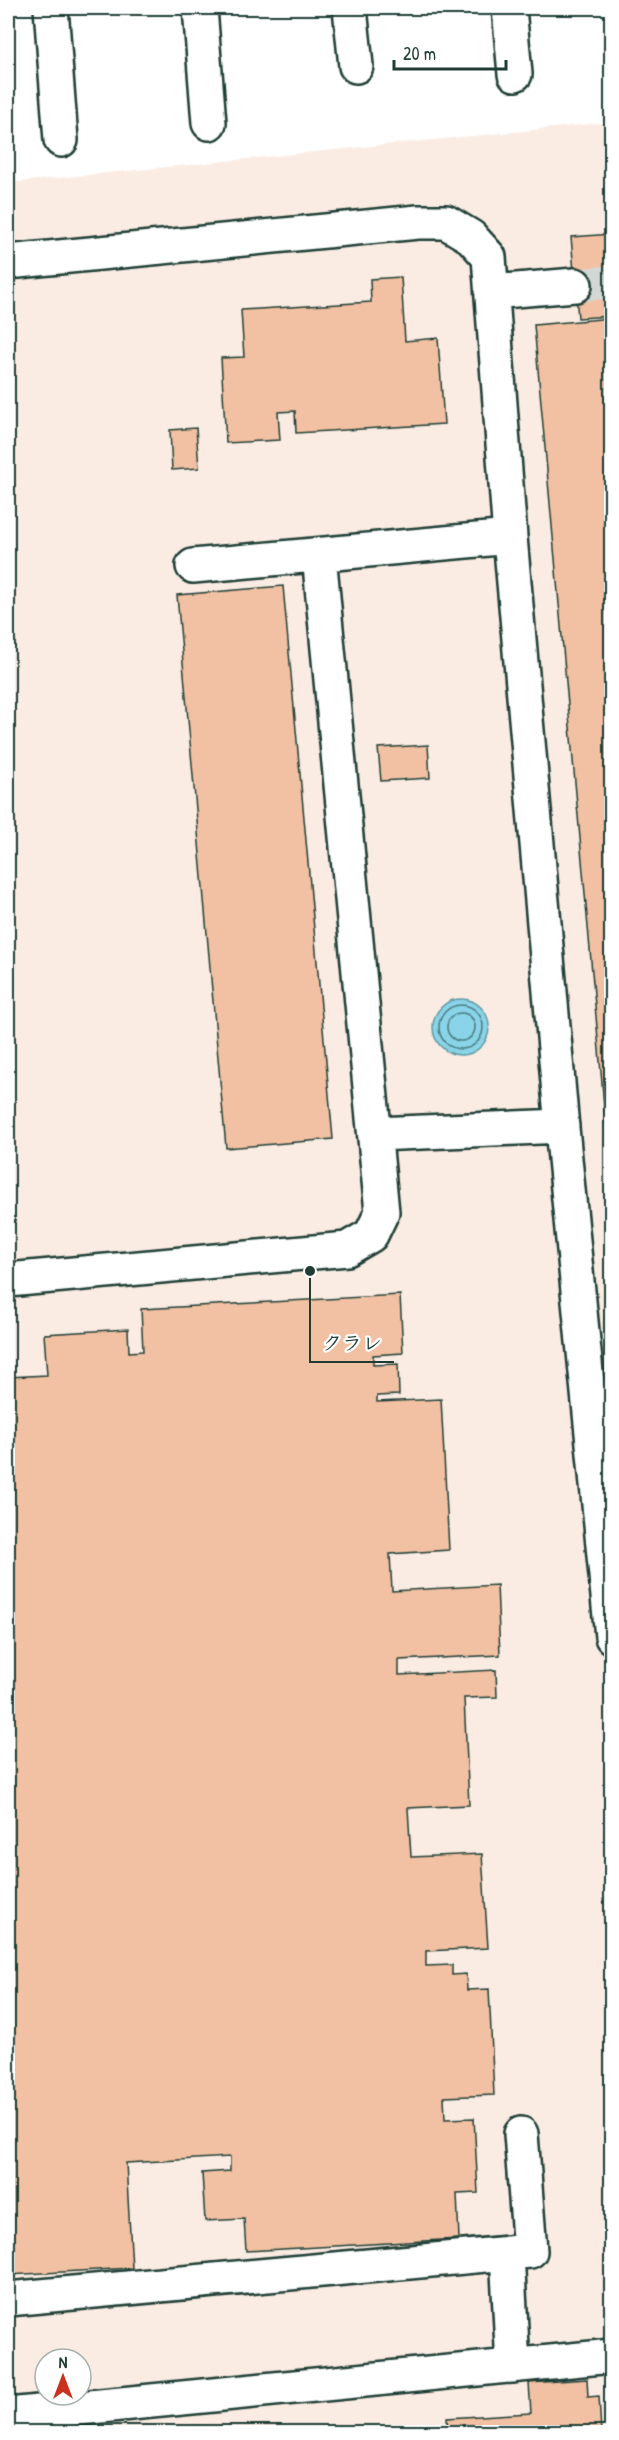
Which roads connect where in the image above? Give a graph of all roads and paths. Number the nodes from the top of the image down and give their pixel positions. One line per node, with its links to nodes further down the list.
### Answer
1 (51, 8): 8 (street)
2 (200, 8): 7 (street)
3 (350, 8): 5 (street)
4 (509, 8): 6 (street)
5 (356, 66)
6 (516, 74)
7 (209, 123)
8 (61, 140)
9 (8, 262): 11 (street)
10 (575, 285): 11 (street)
11 (492, 292): 12 (street)
12 (510, 537): 13 (street); 15 (street)
13 (318, 555): 14 (street); 16 (street)
14 (193, 566)
15 (562, 1126): 16 (street); 18 (street)
16 (376, 1134): 17 (street)
17 (8, 1280)
18 (610, 1600): 19 (street)
19 (612, 1637)
20 (521, 2134): 21 (street)
21 (507, 2253): 22 (street); 24 (street)
22 (8, 2299)
23 (612, 2356): 24 (street)
24 (513, 2366): 25 (street)
25 (8, 2415)

